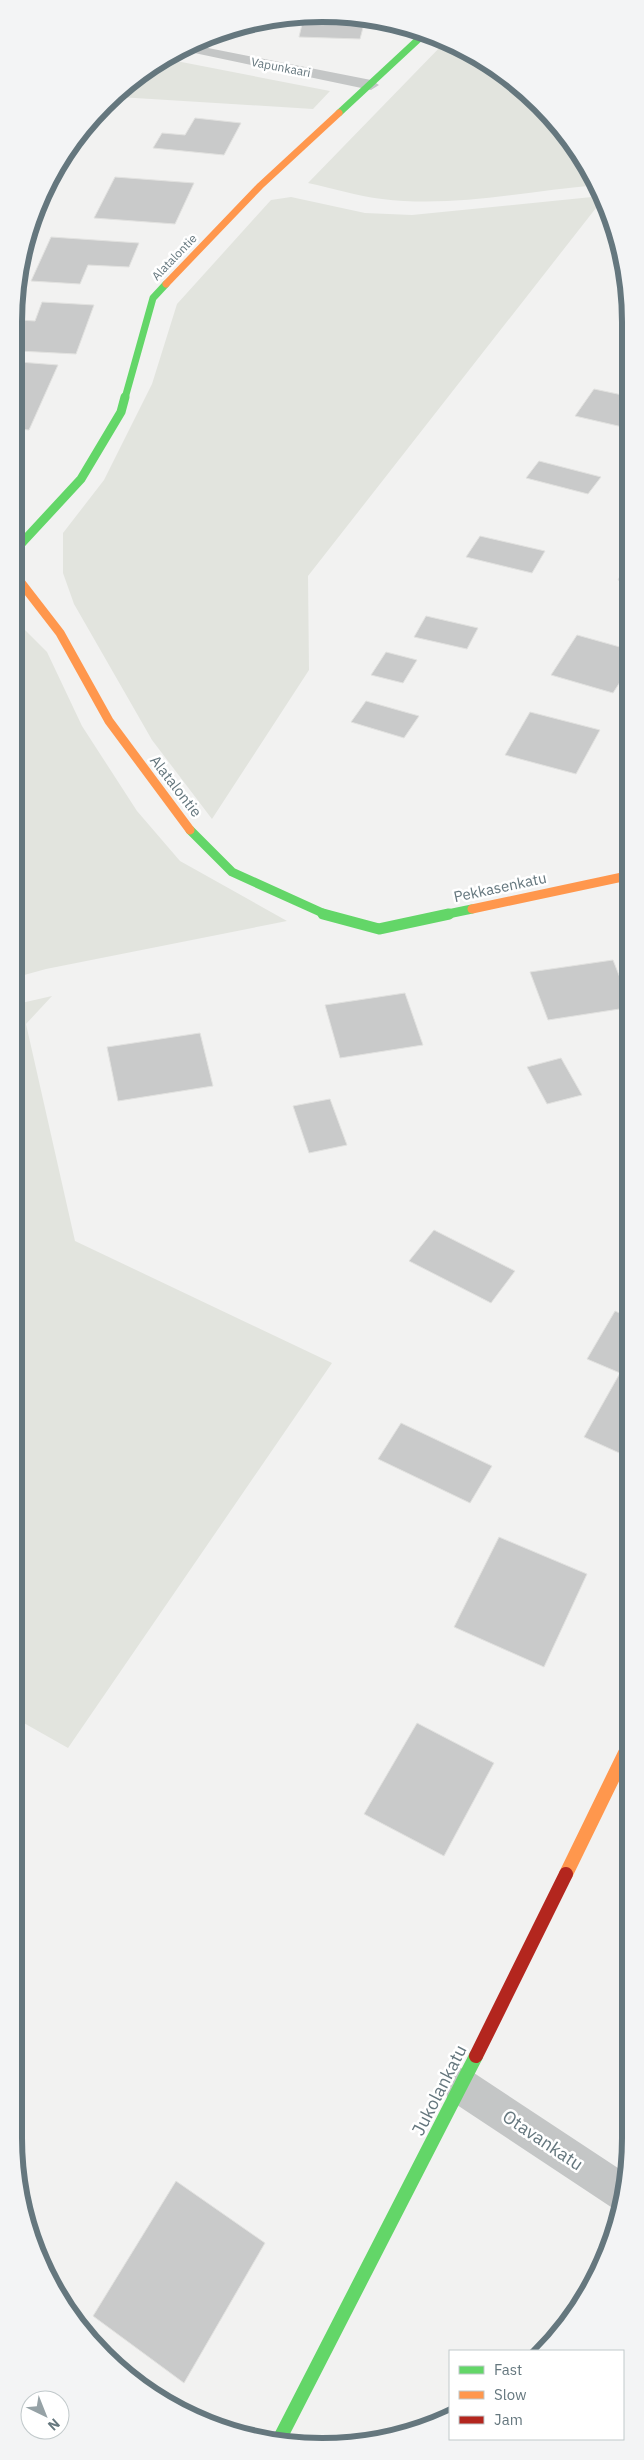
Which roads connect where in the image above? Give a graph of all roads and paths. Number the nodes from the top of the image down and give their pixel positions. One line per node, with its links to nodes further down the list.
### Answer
1 (419, 38): 3 (street, Alatalontie)
2 (197, 50): 3 (street, Vapunkaari)
3 (370, 85): 4 (street, Alatalontie)
4 (22, 543)
5 (22, 584): 7 (street, Alatalontie)
6 (622, 877): 7 (street, Pekkasenkatu)
7 (379, 929)
8 (622, 1759): 9 (street, Jukolankatu)
9 (461, 2086): 10 (street, Otavankatu); 11 (street, Jukolankatu)
10 (617, 2189)
11 (282, 2435)

